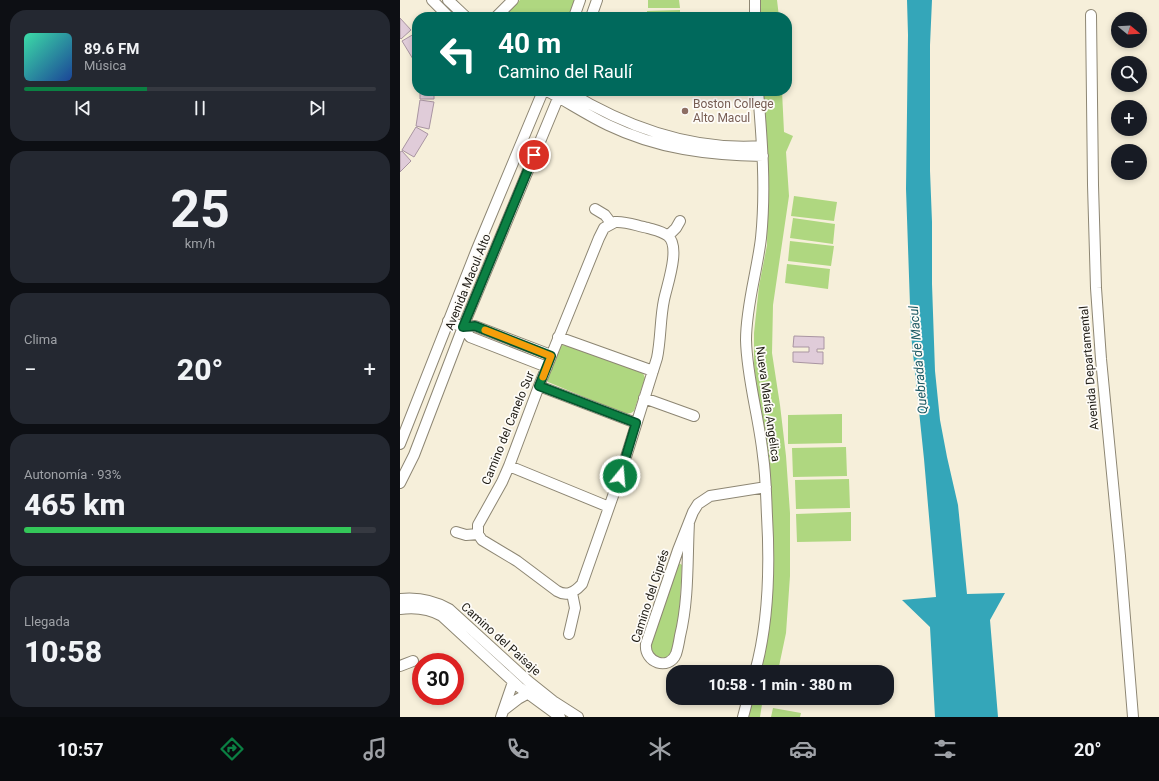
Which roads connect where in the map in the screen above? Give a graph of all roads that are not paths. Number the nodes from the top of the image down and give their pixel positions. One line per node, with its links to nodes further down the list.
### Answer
1 (432, 0): 7 (street)
2 (448, 0): 8 (street)
3 (513, 0): 9 (street)
4 (580, 0): 10 (street)
5 (597, 0): 11 (street)
6 (755, 0): 12 (street)
7 (445, 12)
8 (461, 12)
9 (501, 12)
10 (576, 12)
11 (593, 12)
12 (755, 12)
13 (1091, 15): 57 (street, Avenida Departamental)
14 (541, 96): 25 (street, Avenida Macul Alto)
15 (559, 96): 26 (street, Avenida Macul Alto)
16 (563, 96): 20 (street)
17 (576, 96): 19 (street)
18 (758, 96): 19 (street, Nueva María Angélica)
19 (762, 146): 20 (street, Nueva María Angélica)
20 (763, 156): 38 (street, Nueva María Angélica)
21 (596, 209): 23 (street)
22 (680, 221): 24 (street)
23 (611, 223): 24 (street); 27 (street, Camino del Canelo Sur)
24 (668, 236): 30 (street)
25 (448, 321): 26 (street); 35 (street, Avenida Macul Alto)
26 (463, 327): 28 (street); 29 (street); 37 (street, Avenida Macul Alto)
27 (558, 337): 28 (street, Camino del Canelo Sur); 30 (street)
28 (551, 356): 29 (street, Camino del Canelo Sur)
29 (547, 367): 31 (street, Camino del Canelo Sur)
30 (653, 371): 32 (street)
31 (539, 386): 34 (street); 36 (street, Camino del Canelo Sur)
32 (644, 398): 33 (street); 34 (street)
33 (694, 416)
34 (636, 423): 39 (street)
35 (400, 444)
36 (509, 466): 39 (street); 42 (street, Camino del Canelo Sur)
37 (400, 483)
38 (766, 487): 40 (street, Camino del Ciprés); 48 (street, Nueva María Angélica)
39 (609, 507): 43 (street)
40 (689, 522): 40 (street, Camino del Ciprés)
41 (456, 532): 42 (street)
42 (478, 534): 43 (street)
43 (572, 592): 46 (street)
44 (400, 599): 55 (street, Camino del Paisaje)
45 (400, 609): 50 (street, Camino del Paisaje)
46 (569, 634)
47 (412, 661): 49 (street)
48 (756, 665)
49 (400, 666)
50 (513, 682): 51 (street, Camino del Paisaje); 53 (street)
51 (527, 694): 53 (street); 54 (street, Camino del Paisaje)
52 (746, 705): 56 (street)
53 (503, 713)
54 (560, 717)
55 (578, 717)
56 (743, 717)
57 (1133, 717)

